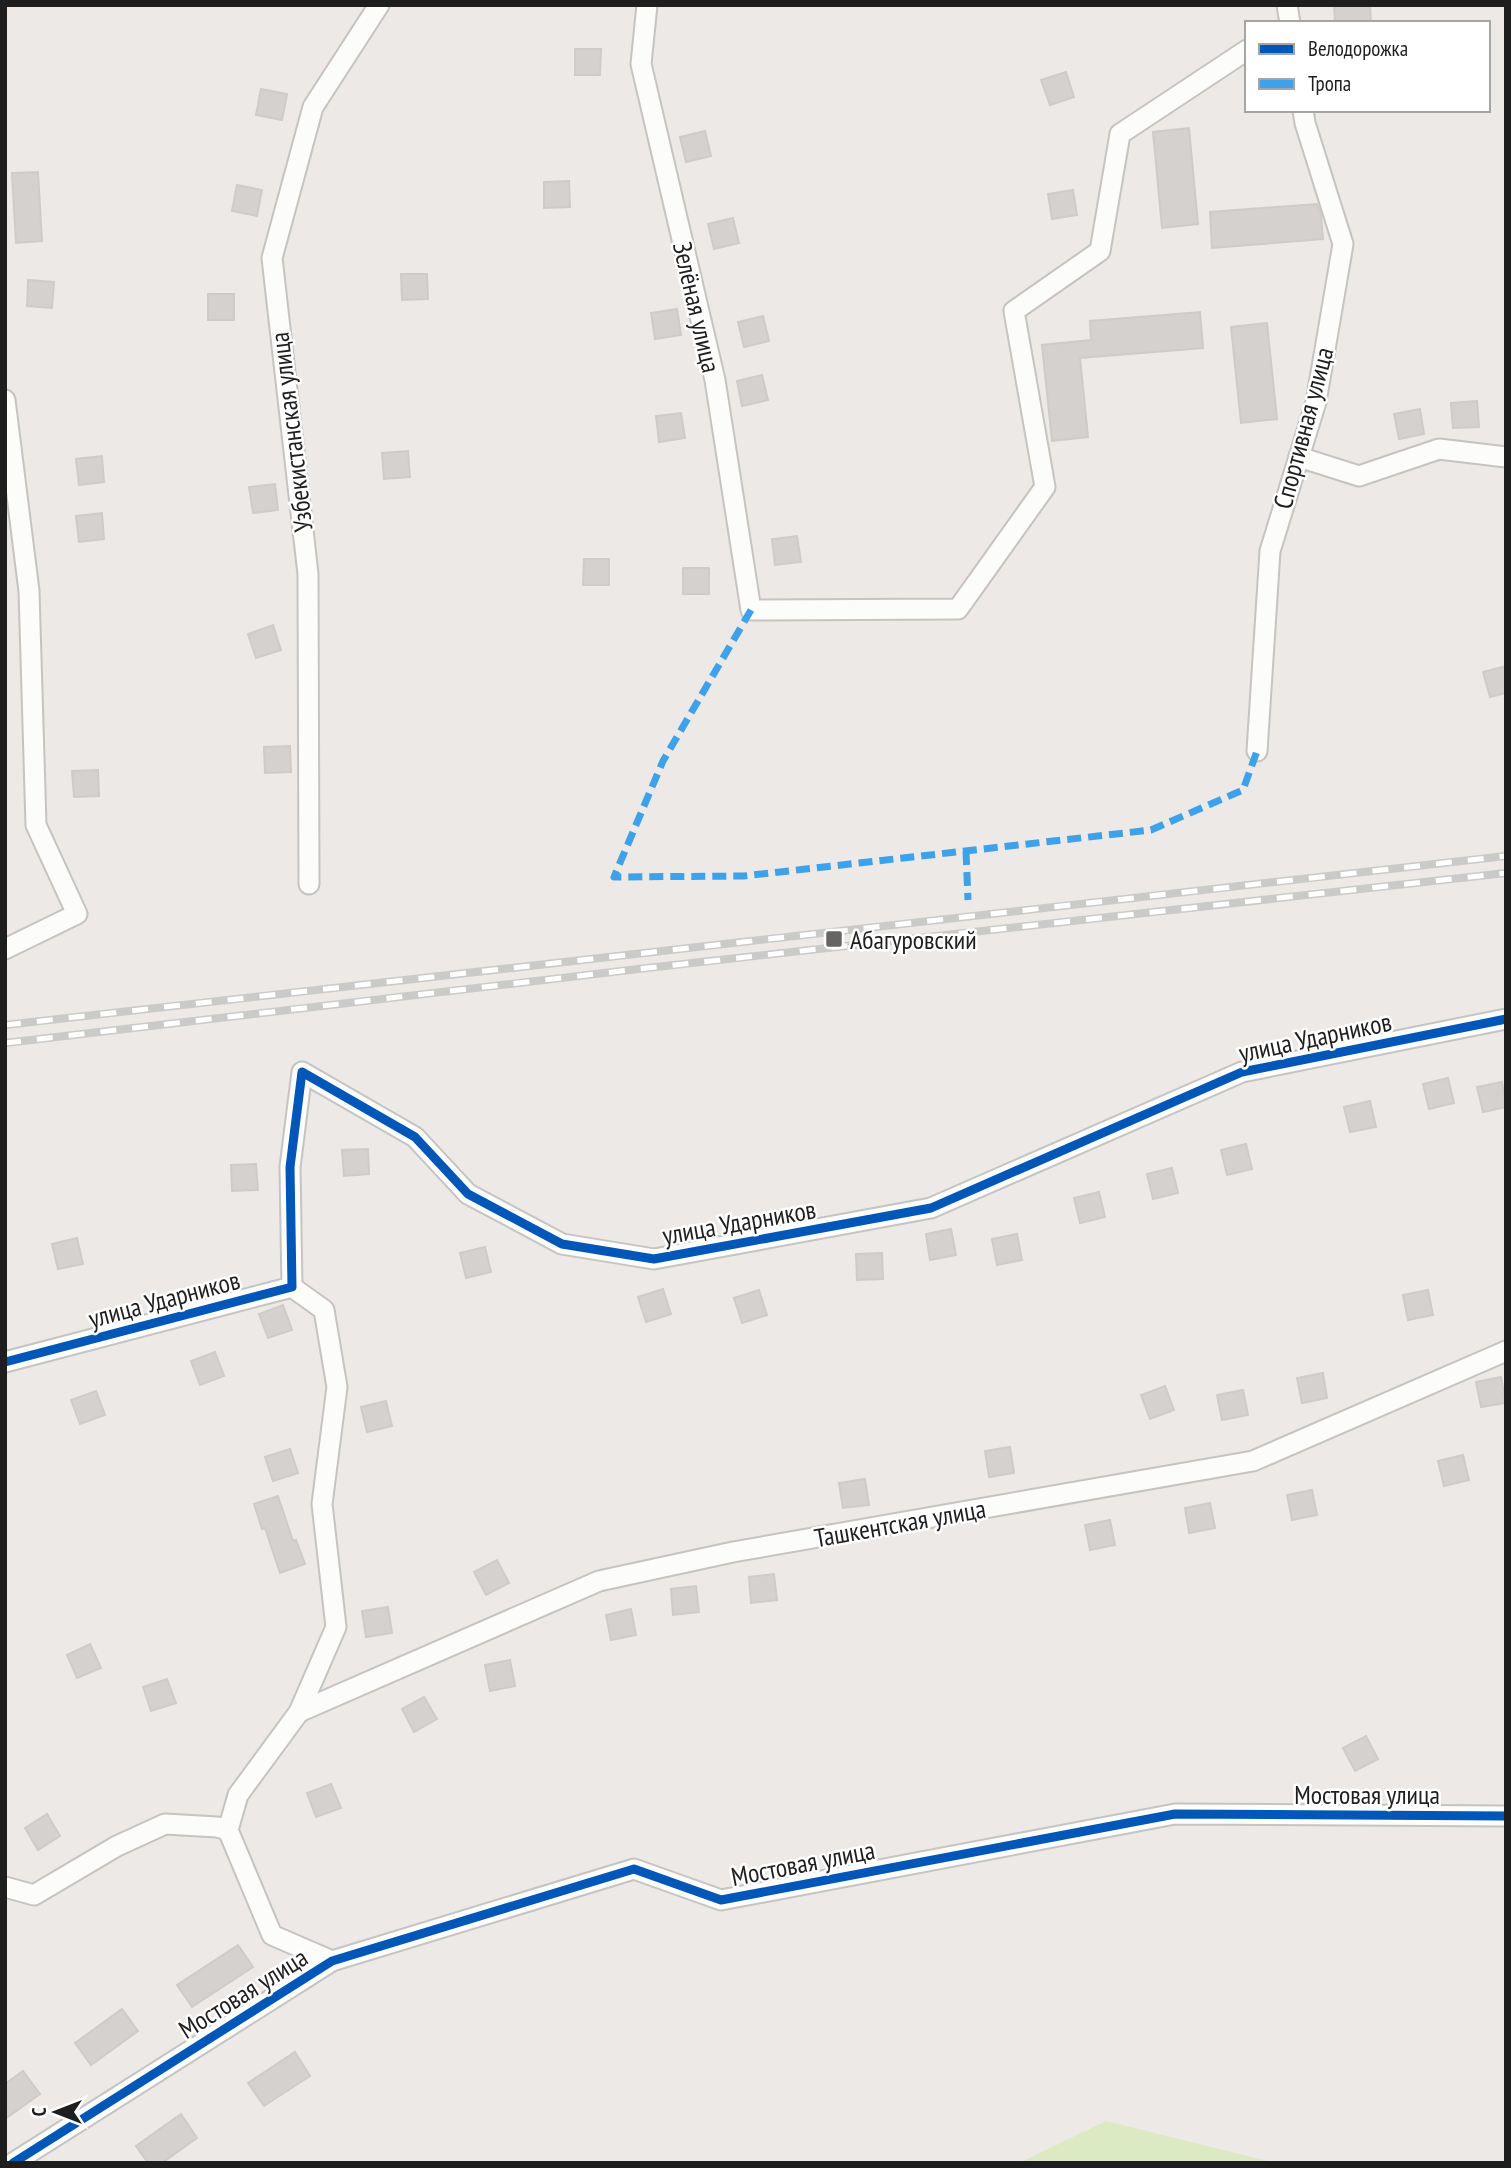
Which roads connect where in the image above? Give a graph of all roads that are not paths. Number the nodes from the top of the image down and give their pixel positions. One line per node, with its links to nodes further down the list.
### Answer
1 (379, 5): 9 (street, Узбекистанская улица)
2 (647, 5): 3 (street, Зелёная улица)
3 (1245, 51)
4 (1303, 112): 6 (street, Спортивная улица)
5 (5, 400): 10 (street)
6 (1299, 457): 7 (street); 8 (street, Спортивная улица)
7 (1506, 457)
8 (1256, 751)
9 (309, 884)
10 (5, 949)
11 (1506, 1019): 12 (street, улица Ударников)
12 (292, 1287): 14 (street, улица Ударников); 15 (street)
13 (1506, 1351): 15 (street, Ташкентская улица)
14 (5, 1363)
15 (299, 1712): 17 (street)
16 (1506, 1816): 19 (street, Мостовая улица)
17 (228, 1830): 18 (street); 19 (street)
18 (5, 1887)
19 (332, 1961): 20 (street, Мостовая улица)
20 (13, 2163)

